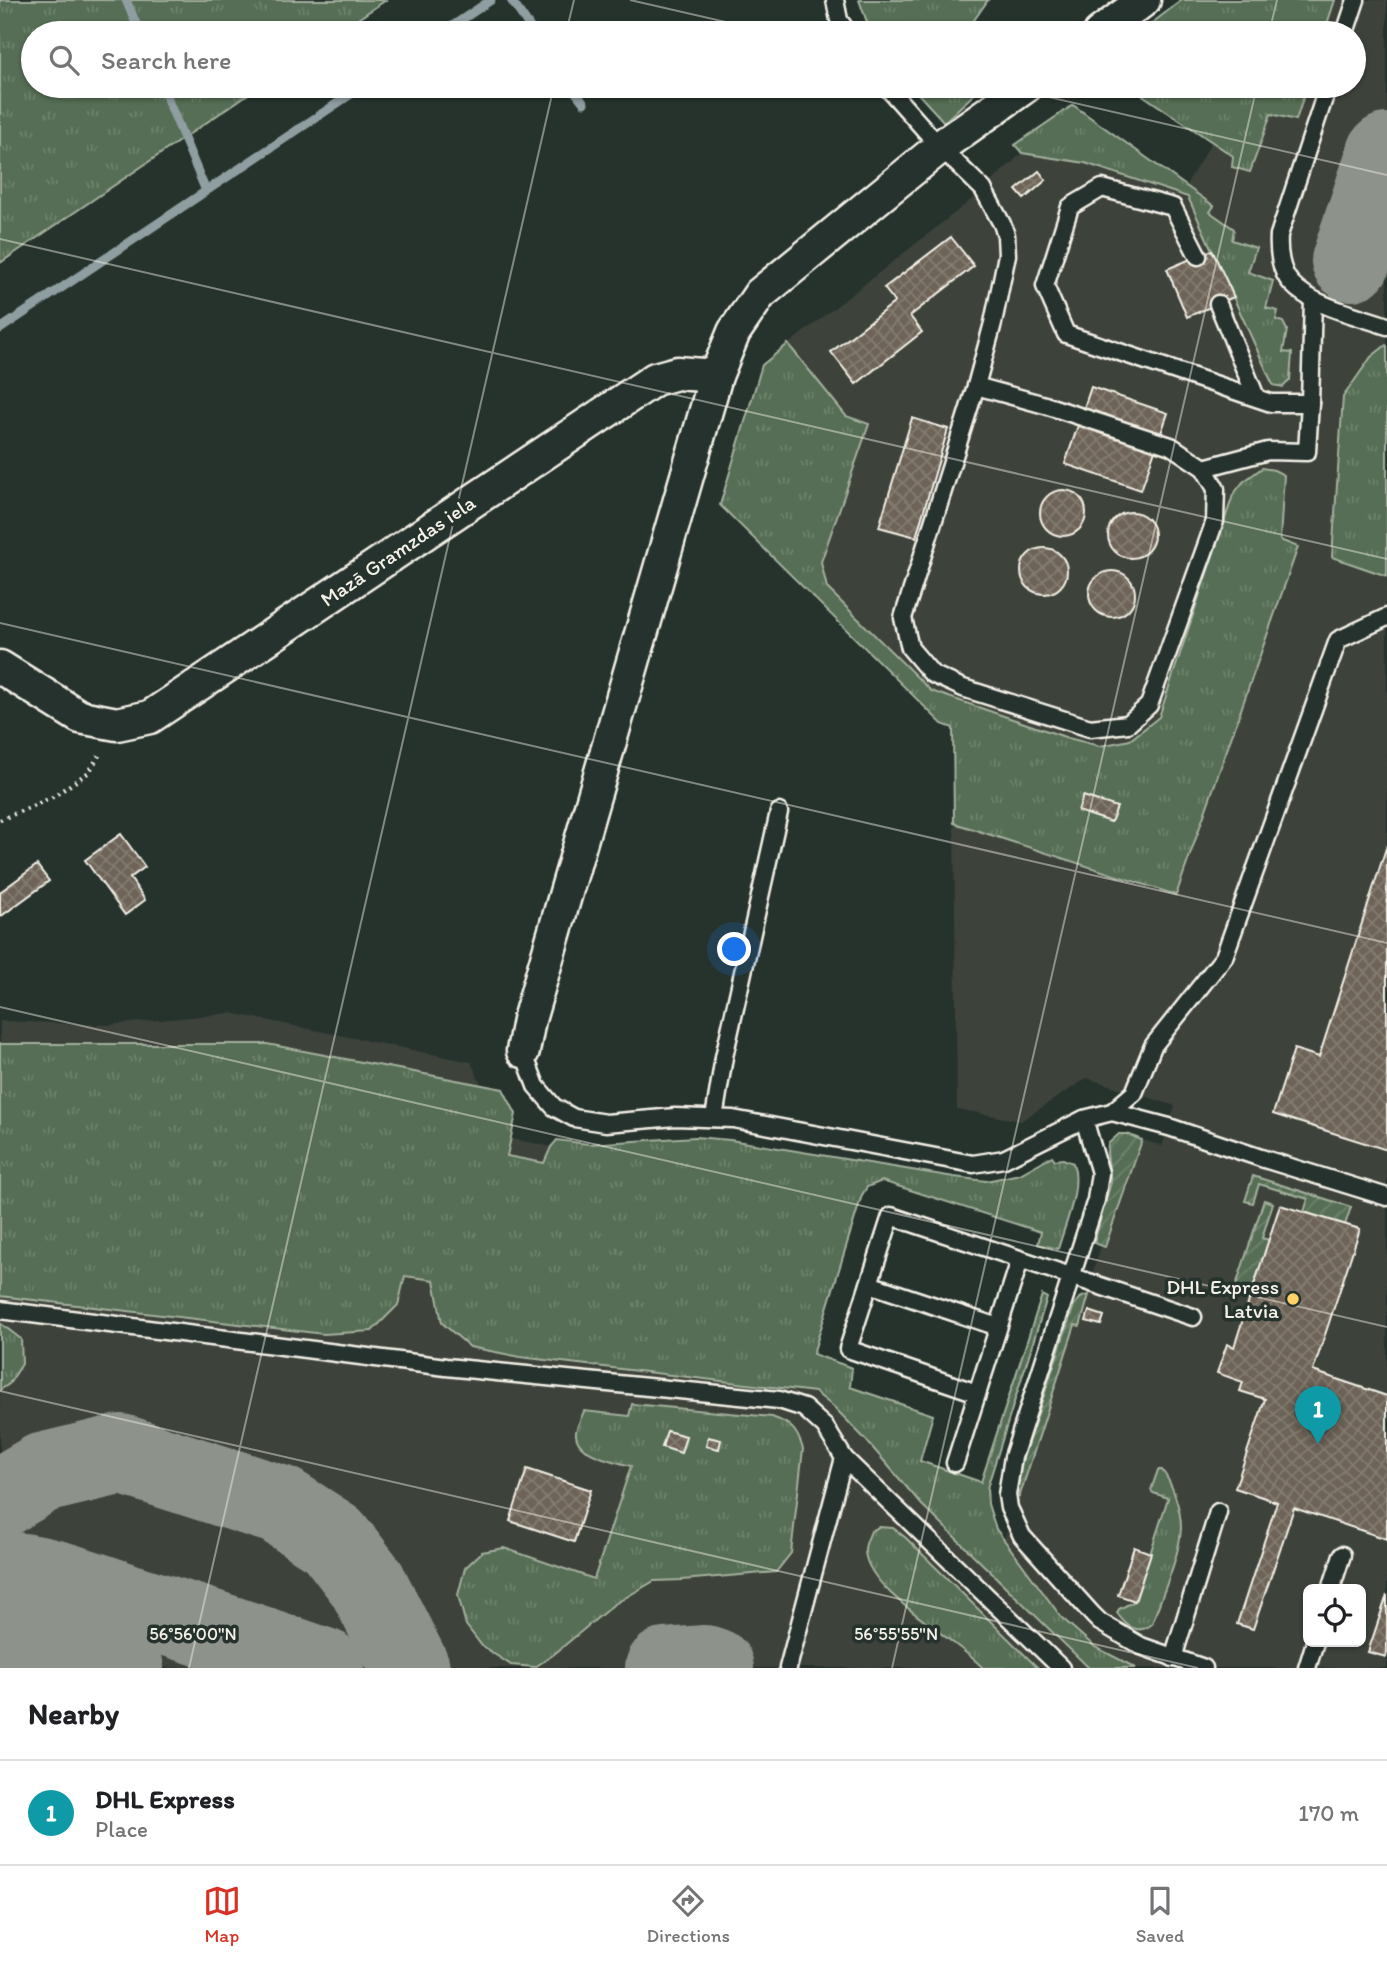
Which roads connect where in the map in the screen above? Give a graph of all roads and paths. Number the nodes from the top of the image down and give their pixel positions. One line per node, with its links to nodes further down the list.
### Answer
1 (835, 0): 4 (lane)
2 (1144, 0): 5 (street)
3 (1356, 0): 6 (lane)
4 (840, 21)
5 (1116, 21)
6 (1349, 21)
7 (897, 98): 10 (lane)
8 (1009, 98): 10 (street)
9 (1324, 98): 12 (lane)
10 (940, 147): 15 (street); 16 (lane)
11 (1198, 256): 17 (lane)
12 (1313, 300): 14 (lane); 18 (lane)
13 (1218, 304): 17 (lane)
14 (1387, 326)
15 (716, 376): 22 (street, Mazā Gramzdas iela); 25 (street)
16 (976, 386): 19 (lane); 19 (lane)
17 (1256, 397): 18 (lane)
18 (1310, 403): 19 (lane)
19 (1204, 468)
20 (1387, 617): 26 (lane)
21 (0, 667): 22 (street, Mazā Gramzdas iela)
22 (117, 724): 24 (path)
23 (779, 812): 27 (lane)
24 (0, 820)
25 (523, 1051): 27 (lane)
26 (1112, 1112): 28 (lane); 29 (lane)
27 (714, 1118): 28 (lane)
28 (1084, 1119): 31 (lane)
29 (1387, 1197)
30 (1020, 1260): 31 (lane); 32 (lane); 35 (lane)
31 (1071, 1276): 34 (lane); 43 (lane)
32 (869, 1284): 35 (lane); 36 (lane)
33 (0, 1310): 37 (lane)
34 (1193, 1317)
35 (998, 1327): 36 (lane)
36 (977, 1393): 38 (lane)
37 (844, 1458): 44 (lane); 45 (lane)
38 (956, 1463)
39 (1218, 1512): 43 (lane)
40 (1342, 1555): 41 (lane)
41 (1333, 1584)
42 (1313, 1647): 47 (lane)
43 (1173, 1658): 46 (lane)
44 (788, 1668)
45 (1061, 1668)
46 (1204, 1668)
47 (1307, 1668)

